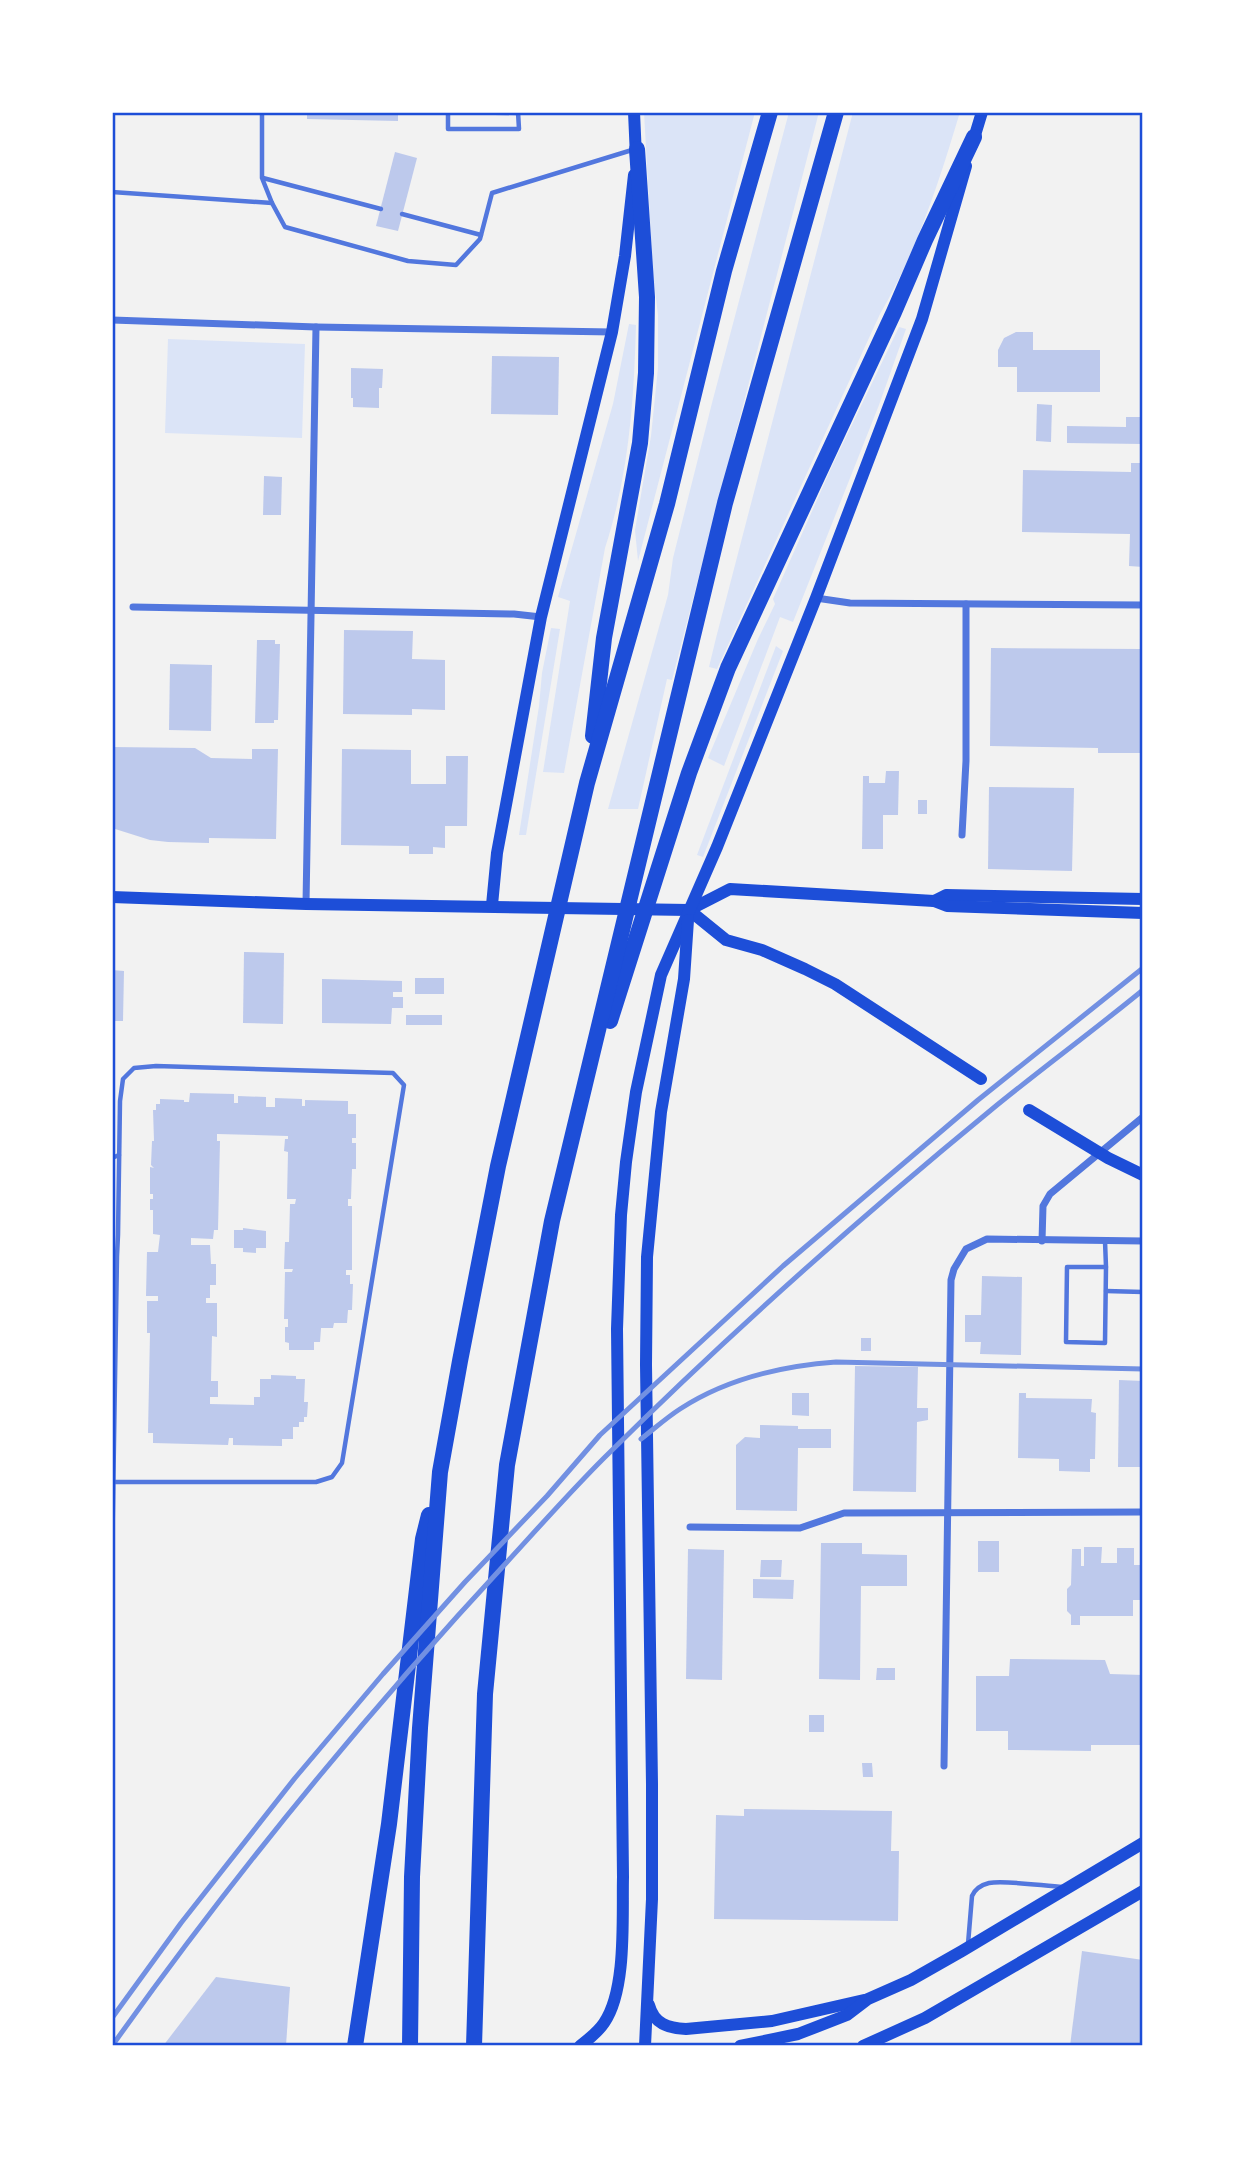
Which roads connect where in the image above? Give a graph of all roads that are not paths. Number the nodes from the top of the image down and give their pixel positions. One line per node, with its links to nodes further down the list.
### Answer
1 (262, 112): 10 (lane)
2 (448, 112): 7 (lane); 7 (lane)
3 (634, 112): 9 (main road)
4 (770, 112): 25 (highway)
5 (836, 112): 37 (highway)
6 (982, 112): 8 (main road)
7 (518, 113)
8 (974, 137): 19 (main road); 37 (highway)
9 (637, 149): 15 (lane); 18 (main road); 25 (highway)
10 (262, 178): 12 (lane); 13 (lane)
11 (112, 192): 12 (lane)
12 (272, 203): 15 (lane)
13 (380, 209)
14 (402, 214): 15 (lane)
15 (481, 234)
16 (112, 320): 17 (street)
17 (316, 327): 18 (street); 23 (street)
18 (612, 332): 24 (main road)
19 (816, 598): 20 (street); 32 (main road)
20 (967, 604): 21 (street); 26 (street)
21 (1143, 606)
22 (133, 607): 23 (street)
23 (312, 611): 24 (street); 30 (street)
24 (541, 617): 31 (main road)
25 (587, 783): 48 (highway)
26 (962, 835)
27 (112, 897): 30 (main road)
28 (1143, 899): 29 (main road)
29 (934, 901): 32 (main road); 33 (main road)
30 (306, 904): 31 (main road)
31 (492, 905): 32 (main road)
32 (689, 909): 34 (main road); 60 (main road); 66 (main road)
33 (1143, 913)
34 (981, 1079)
35 (1029, 1110): 40 (main road)
36 (1143, 1117): 42 (street)
37 (569, 1150): 59 (highway)
38 (119, 1155): 39 (lane); 41 (lane); 49 (lane)
39 (112, 1158)
40 (1143, 1174)
41 (114, 1233): 49 (lane)
42 (1042, 1241): 43 (street); 50 (street)
43 (1105, 1241): 44 (street); 45 (lane)
44 (1143, 1241)
45 (1106, 1267): 46 (lane); 46 (lane)
46 (1106, 1292): 47 (lane)
47 (1143, 1292)
48 (440, 1472): 62 (highway); 63 (highway)
49 (113, 1482): 53 (lane)
50 (947, 1512): 51 (street); 52 (street); 54 (street)
51 (1143, 1512)
52 (690, 1527)
53 (112, 1566)
54 (944, 1766)
55 (1143, 1843): 56 (main road)
56 (1068, 1887): 58 (main road); 58 (lane)
57 (1143, 1891): 69 (main road)
58 (968, 1948): 61 (main road)
59 (477, 1957): 64 (highway); 65 (highway)
60 (648, 1994): 61 (main road); 67 (main road)
61 (869, 1999): 68 (main road)
62 (355, 2046)
63 (410, 2046)
64 (474, 2046)
65 (482, 2046)
66 (580, 2046)
67 (645, 2046)
68 (740, 2046)
69 (863, 2046)

